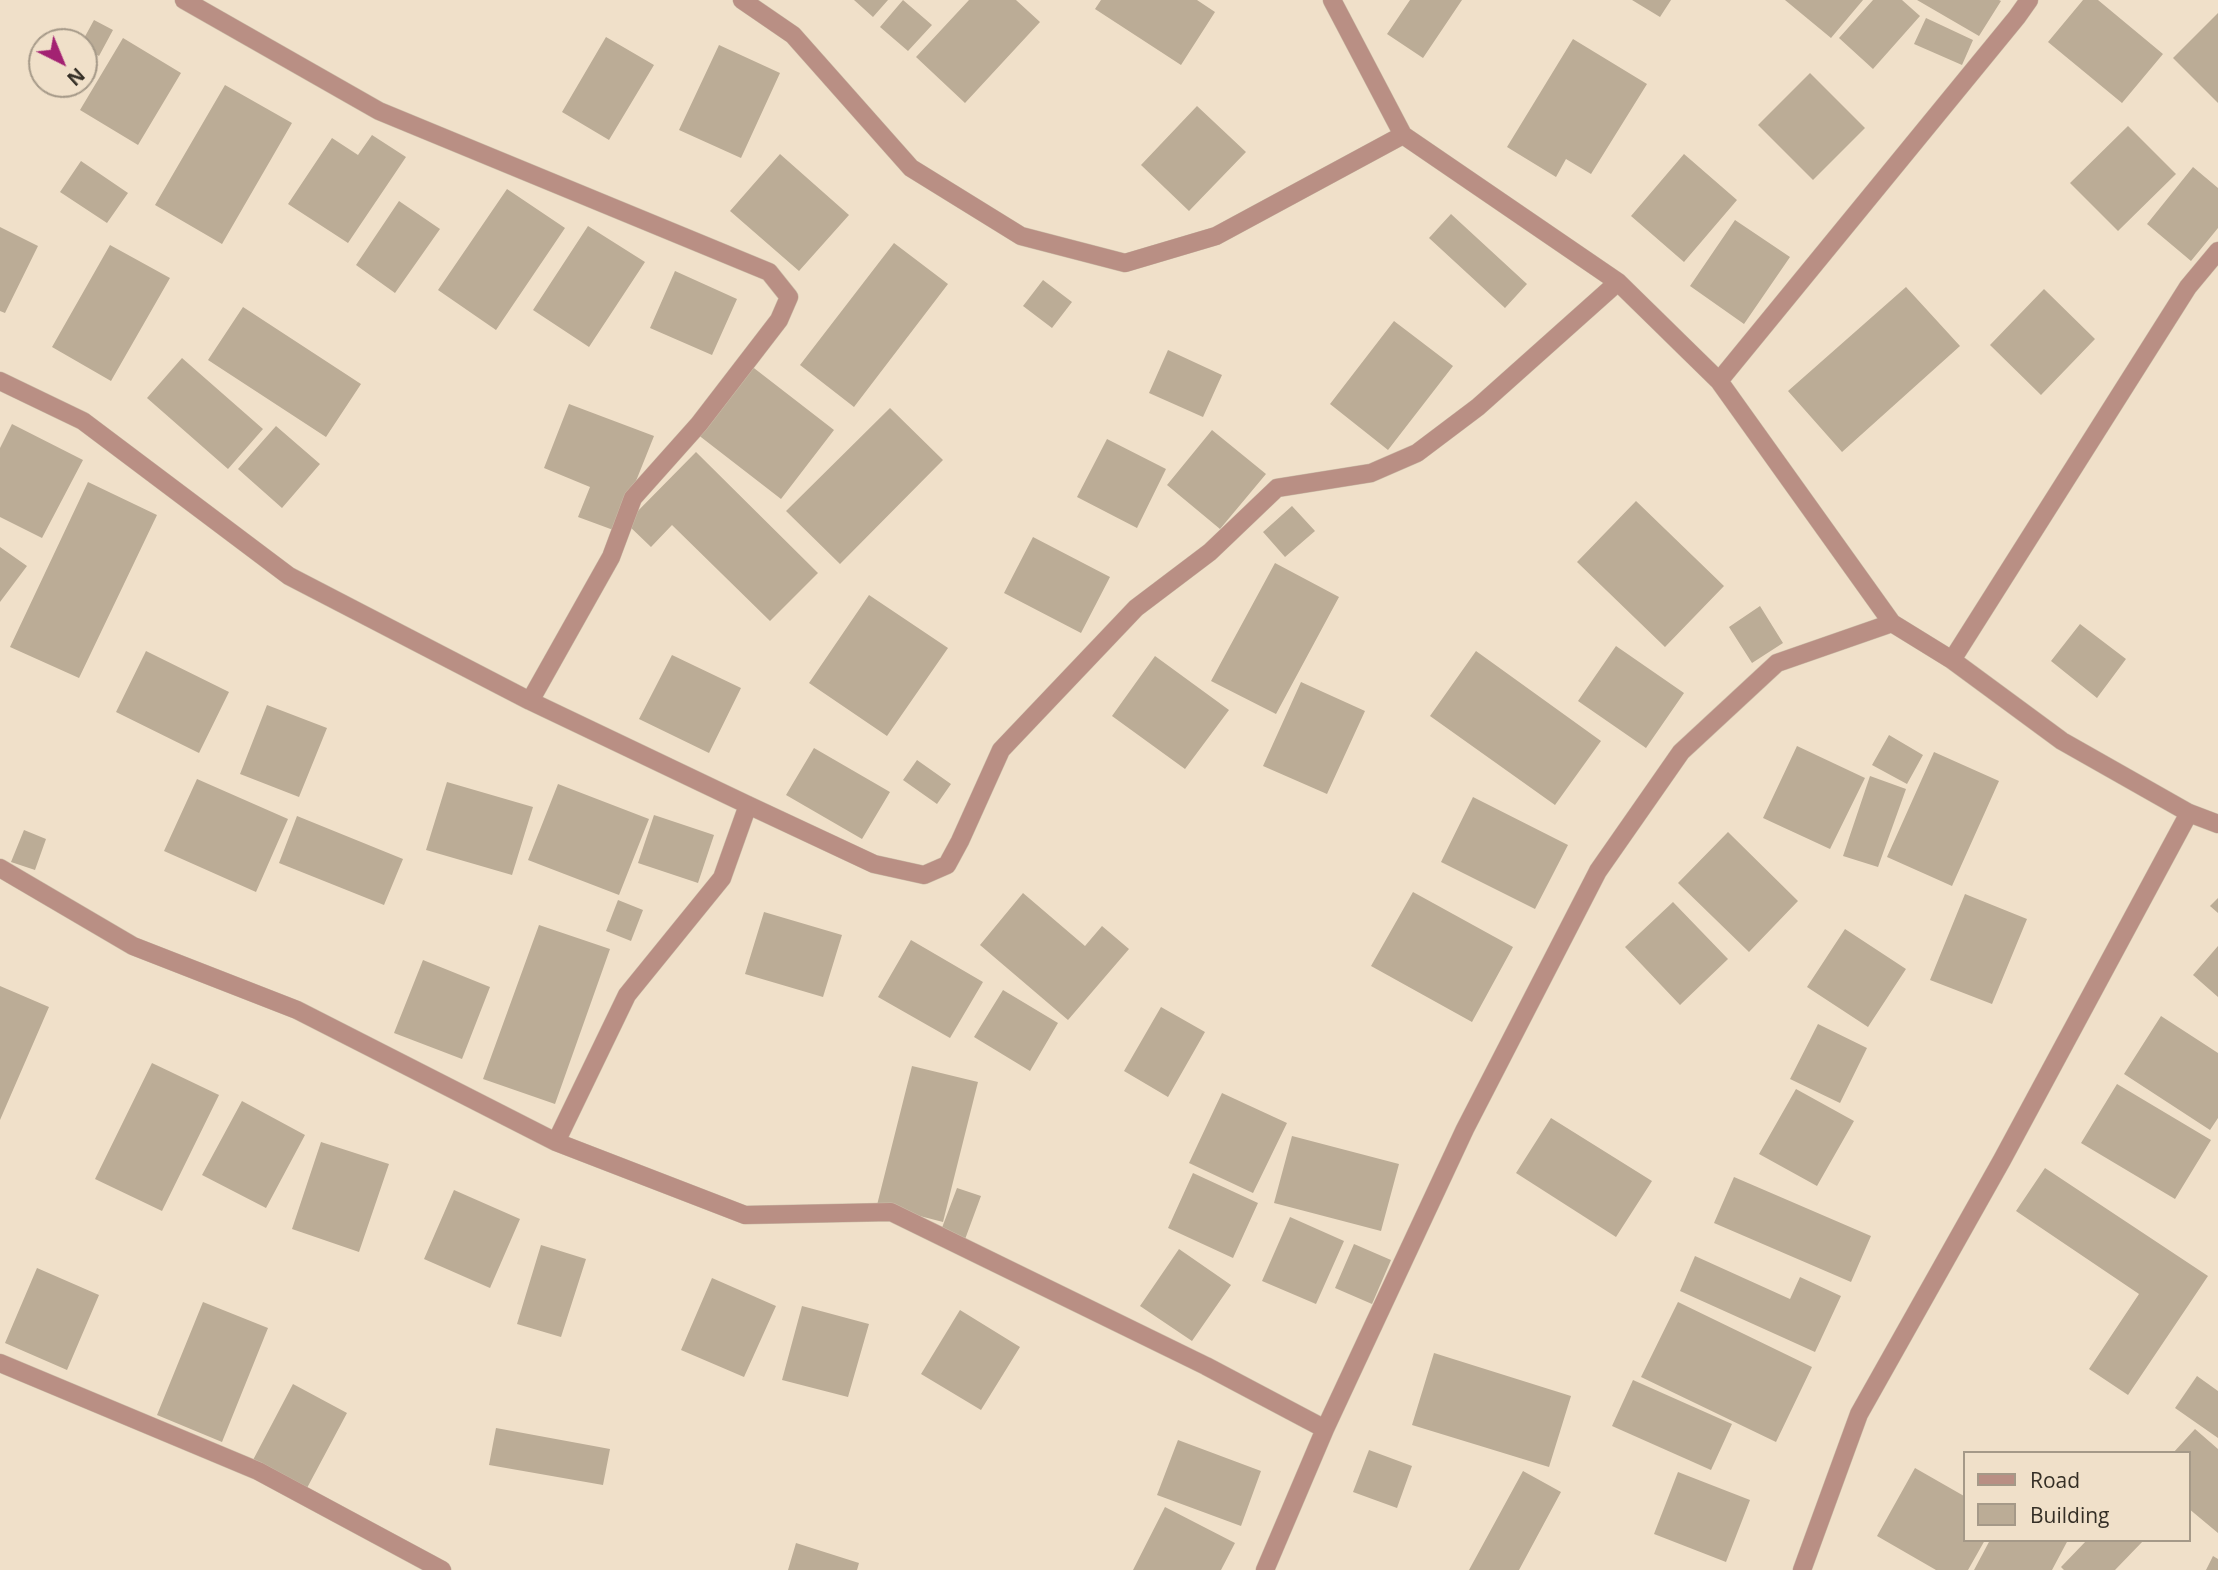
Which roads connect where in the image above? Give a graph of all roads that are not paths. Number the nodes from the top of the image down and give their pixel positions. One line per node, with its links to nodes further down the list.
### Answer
1 (184, 0): 12 (street)
2 (742, 0): 5 (street)
3 (1332, 0): 5 (street)
4 (2029, 0): 9 (street)
5 (1403, 135): 7 (street)
6 (2218, 251): 11 (street)
7 (1618, 282): 9 (street); 13 (street)
8 (0, 381): 12 (street)
9 (1719, 382): 10 (street)
10 (1892, 622): 11 (street); 19 (street)
11 (1952, 660): 14 (street)
12 (530, 701): 13 (street)
13 (748, 805): 17 (street)
14 (2189, 813): 15 (street); 22 (street)
15 (2218, 824)
16 (0, 868): 17 (street)
17 (556, 1142): 19 (street)
18 (0, 1363): 20 (street)
19 (1325, 1429): 21 (street)
20 (442, 1570)
21 (1265, 1570)
22 (1802, 1570)

